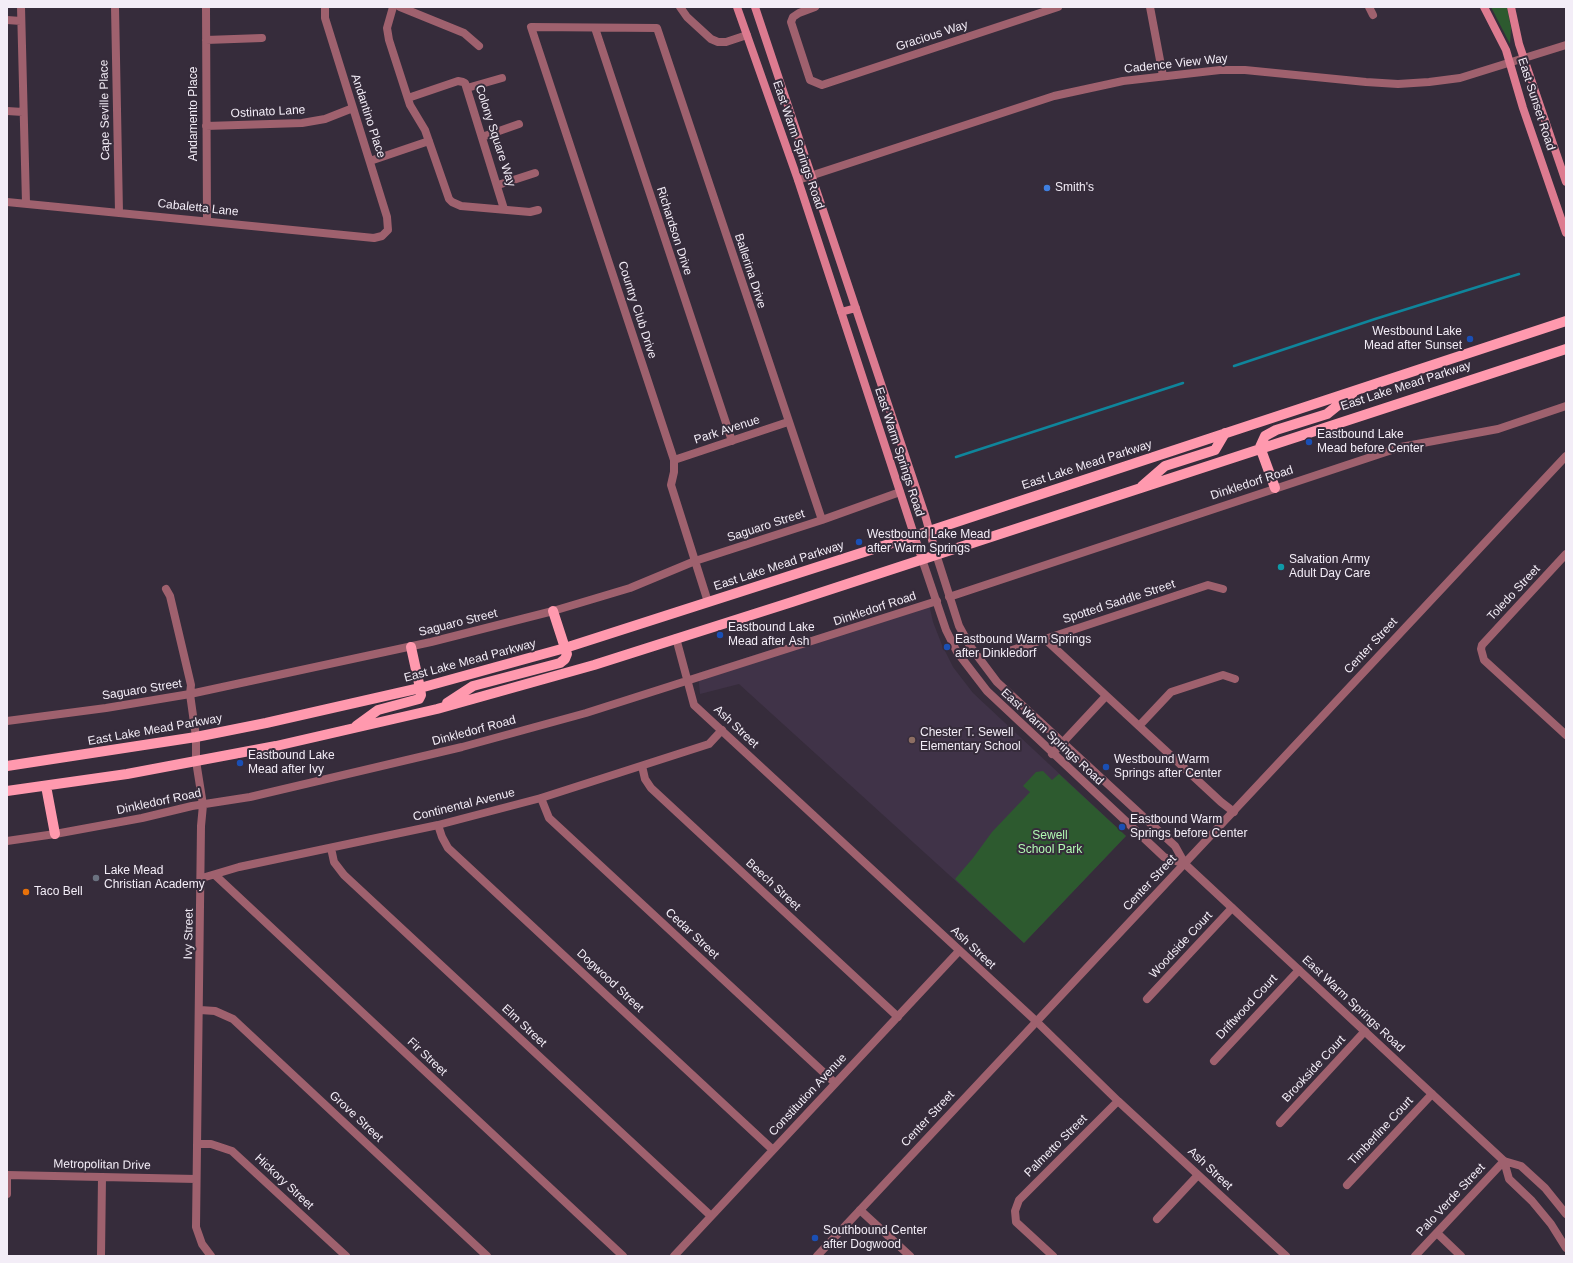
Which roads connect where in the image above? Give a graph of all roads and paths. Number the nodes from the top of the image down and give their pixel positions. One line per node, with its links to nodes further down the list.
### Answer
1 (21, 7): 18 (street)
2 (115, 7): 48 (street, Cape Seville Place)
3 (206, 7): 22 (street, Andamento Place)
4 (325, 7): 31 (street, Andantino Place)
5 (393, 7): 30 (street)
6 (400, 7): 24 (street)
7 (680, 7): 20 (street)
8 (737, 7): 20 (main road, East Warm Springs Road)
9 (755, 7): 40 (main road, East Warm Springs Road)
10 (815, 7): 11 (street, Gracious Way)
11 (1057, 7)
12 (1150, 7): 27 (street)
13 (1369, 7): 16 (street)
14 (1484, 7): 26 (main road, East Sunset Road)
15 (1511, 7): 25 (main road, East Sunset Road)
16 (1373, 15)
17 (7, 20): 18 (street)
18 (21, 21): 33 (street)
19 (595, 28): 58 (street, Ballerina Drive); 60 (street, Richardson Drive); 63 (street, Country Club Drive)
20 (747, 35): 41 (main road, East Warm Springs Road)
21 (262, 38): 22 (street)
22 (206, 40): 35 (street, Andamento Place)
23 (1566, 45): 25 (street, Cadence View Way)
24 (479, 46)
25 (1524, 58): 26 (street, Cadence View Way); 42 (main road, East Sunset Road)
26 (1509, 63): 27 (street, Cadence View Way); 51 (main road, East Sunset Road)
27 (1163, 76): 40 (street, Cadence View Way)
28 (502, 78): 29 (street)
29 (467, 88): 30 (street, Colony Square Way); 36 (street, Colony Square Way)
30 (408, 98): 37 (street)
31 (353, 108): 35 (street, Ostinato Lane); 38 (street, Andantino Place)
32 (7, 111): 33 (street)
33 (24, 112): 45 (street)
34 (519, 124): 36 (street)
35 (206, 126): 49 (street, Andamento Place)
36 (482, 137): 43 (street, Colony Square Way)
37 (429, 141): 38 (street); 46 (street)
38 (370, 161): 50 (street, Andantino Place)
39 (535, 174): 43 (street)
40 (812, 176): 41 (street, Cadence View Way); 52 (main road, East Warm Springs Road)
41 (798, 180): 53 (main road, East Warm Springs Road)
42 (1566, 182)
43 (498, 185): 46 (street, Colony Square Way)
44 (7, 202): 45 (street, Cabaletta Lane)
45 (26, 203): 48 (street, Cabaletta Lane)
46 (504, 210): 47 (street)
47 (538, 210)
48 (119, 212): 49 (street, Cabaletta Lane)
49 (207, 221): 50 (street, Cabaletta Lane)
50 (386, 233)
51 (1566, 233)
52 (856, 308): 53 (main road); 68 (main road, East Warm Springs Road)
53 (841, 312): 66 (main road, East Warm Springs Road)
54 (1566, 321): 56 (main road, East Lake Mead Parkway)
55 (1566, 348): 61 (main road, East Lake Mead Parkway)
56 (1358, 390): 59 (main road, East Lake Mead Parkway); 61 (main road)
57 (1566, 406): 64 (street, Dinkledorf Road)
58 (788, 422): 60 (street, Park Avenue); 67 (street, Ballerina Drive)
59 (1225, 433): 65 (main road); 68 (main road, East Lake Mead Parkway)
60 (732, 441): 63 (street, Park Avenue)
61 (1260, 447): 64 (main road); 65 (main road, East Lake Mead Parkway)
62 (1566, 456): 106 (street, Center Street)
63 (674, 460): 73 (street, Country Club Drive)
64 (1275, 488): 76 (street, Dinkledorf Road)
65 (1139, 489): 70 (main road, East Lake Mead Parkway)
66 (900, 492): 67 (street, Saguaro Street); 69 (main road, East Warm Springs Road)
67 (822, 520): 73 (street, Saguaro Street)
68 (930, 531): 69 (main road, East Lake Mead Parkway); 70 (main road, East Warm Springs Road)
69 (914, 536): 72 (main road, East Warm Springs Road); 78 (main road, East Lake Mead Parkway)
70 (936, 554): 72 (main road, East Lake Mead Parkway); 76 (street, East Warm Springs Road)
71 (1566, 554): 95 (street, Toledo Street)
72 (922, 559): 77 (street, East Warm Springs Road); 80 (main road, East Lake Mead Parkway)
73 (695, 561): 78 (street, Country Club Drive); 79 (street, Saguaro Street)
74 (166, 589): 88 (street, Ivy Street)
75 (1223, 589): 81 (street, Spotted Saddle Street)
76 (949, 597): 97 (street, East Warm Springs Road)
77 (937, 601): 86 (street, Dinkledorf Road); 98 (street, East Warm Springs Road)
78 (708, 602): 83 (main road, East Lake Mead Parkway)
79 (553, 610): 82 (street, Saguaro Street); 83 (main road)
80 (676, 638): 86 (street, Ash Street); 90 (main road, East Lake Mead Parkway)
81 (1045, 639): 84 (street, Spotted Saddle Street); 89 (street)
82 (411, 647): 87 (main road); 88 (street, Saguaro Street)
83 (565, 648): 87 (main road, East Lake Mead Parkway); 90 (main road)
84 (1000, 654)
85 (1235, 679): 92 (street)
86 (687, 681): 94 (street, Ash Street); 105 (street, Dinkledorf Road)
87 (420, 688): 93 (main road); 96 (main road, East Lake Mead Parkway)
88 (190, 694): 91 (street, Saguaro Street); 96 (street, Ivy Street)
89 (1106, 696): 92 (street); 97 (street)
90 (437, 710): 93 (main road, East Lake Mead Parkway)
91 (7, 721)
92 (1139, 726): 106 (street)
93 (352, 729): 99 (main road, East Lake Mead Parkway)
94 (722, 730): 101 (street, Continental Avenue); 115 (street, Ash Street)
95 (1566, 735)
96 (196, 737): 99 (street, Ivy Street); 100 (main road, East Lake Mead Parkway)
97 (1063, 743): 98 (street); 111 (street, East Warm Springs Road)
98 (1052, 754): 111 (street, East Warm Springs Road)
99 (196, 761): 102 (main road, East Lake Mead Parkway); 105 (street, Ivy Street)
100 (7, 766)
101 (642, 766): 104 (street, Continental Avenue); 119 (street, Beech Street)
102 (46, 786): 103 (main road, East Lake Mead Parkway); 108 (main road)
103 (7, 791)
104 (541, 798): 107 (street, Continental Avenue); 123 (street, Cedar Street)
105 (203, 805): 108 (street, Dinkledorf Road); 113 (street, Ivy Street)
106 (1234, 812): 111 (street, Center Street)
107 (438, 825): 110 (street, Continental Avenue); 128 (street, Dogwood Street)
108 (55, 834): 109 (street, Dinkledorf Road)
109 (7, 841)
110 (331, 848): 112 (street, Continental Avenue); 138 (street, Elm Street)
111 (1185, 864): 114 (street, East Warm Springs Road); 120 (street, Center Street)
112 (215, 875): 113 (street, Continental Avenue); 147 (street, Fir Street)
113 (202, 878): 118 (street, Ivy Street)
114 (1232, 908): 116 (street, East Warm Springs Road); 117 (street, Woodside Court)
115 (959, 951): 119 (street, Constitution Avenue); 120 (street, Ash Street)
116 (1299, 970): 121 (street, East Warm Springs Road); 122 (street, Driftwood Court)
117 (1147, 999)
118 (200, 1010): 127 (street, Ivy Street); 146 (street, Grove Street)
119 (898, 1017): 123 (street, Constitution Avenue)
120 (1037, 1022): 125 (street, Ash Street); 136 (street, Center Street)
121 (1365, 1031): 124 (street, East Warm Springs Road); 126 (street, Brookside Court)
122 (1214, 1061)
123 (835, 1083): 128 (street, Constitution Avenue)
124 (1432, 1094): 129 (street, East Warm Springs Road); 134 (street, Timberline Court)
125 (1118, 1101): 131 (street, Ash Street); 151 (street, Palmetto Street)
126 (1280, 1123)
127 (197, 1144): 133 (street, Ivy Street); 145 (street, Hickory Street)
128 (773, 1150): 138 (street, Constitution Avenue)
129 (1504, 1161): 137 (street, East Warm Springs Road); 140 (street, Palo Verde Street); 141 (street, East Warm Springs Road)
130 (7, 1175): 132 (street, Metropolitan Drive); 135 (street)
131 (1198, 1175): 139 (street); 142 (street, Ash Street)
132 (102, 1177): 133 (street, Metropolitan Drive); 143 (street)
133 (196, 1179): 144 (street, Ivy Street)
134 (1347, 1184)
135 (7, 1194)
136 (860, 1210): 149 (street, Center Street); 150 (street)
137 (1566, 1214)
138 (711, 1216): 148 (street, Constitution Avenue)
139 (1156, 1220)
140 (1437, 1233): 154 (street, Palo Verde Street); 155 (street)
141 (1566, 1248)
142 (1278, 1249): 152 (street); 153 (street, Ash Street)
143 (101, 1256)
144 (210, 1256)
145 (346, 1256)
146 (487, 1256)
147 (623, 1256)
148 (674, 1256)
149 (817, 1256)
150 (910, 1256)
151 (1052, 1256)
152 (1272, 1256)
153 (1286, 1256)
154 (1415, 1256)
155 (1462, 1256)

